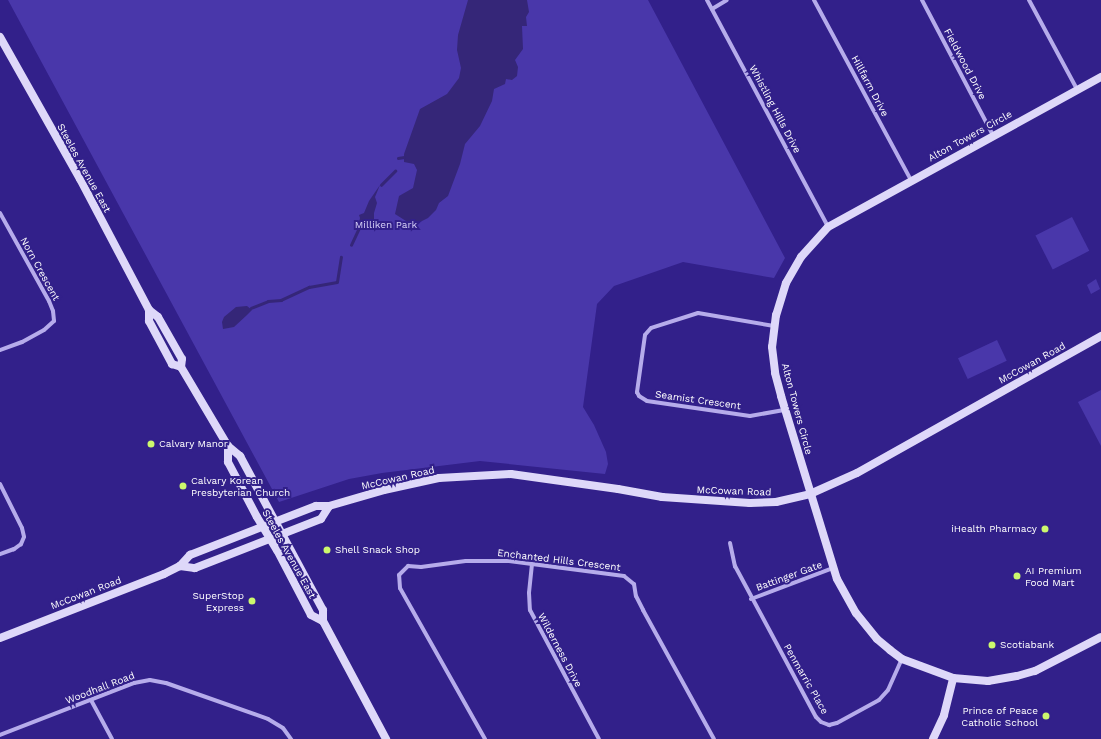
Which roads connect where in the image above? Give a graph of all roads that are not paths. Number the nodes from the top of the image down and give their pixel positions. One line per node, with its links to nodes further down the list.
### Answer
1 (707, 0): 6 (street, Whistling Hills Drive)
2 (727, 0): 6 (street)
3 (814, 0): 11 (street, Hillfarm Drive)
4 (922, 0): 10 (street, Fieldwood Drive)
5 (1028, 0): 9 (street)
6 (712, 9): 13 (street, Whistling Hills Drive)
7 (0, 37): 18 (main road, Steeles Avenue East)
8 (1101, 77): 9 (main road, Alton Towers Circle)
9 (1077, 89): 10 (main road, Alton Towers Circle)
10 (993, 135): 11 (main road, Alton Towers Circle)
11 (911, 180): 13 (main road, Alton Towers Circle)
12 (0, 213): 16 (street, Norn Crescent)
13 (828, 227): 14 (main road, Alton Towers Circle)
14 (774, 326): 17 (main road, Alton Towers Circle); 17 (street, Seamist Crescent)
15 (1101, 336): 20 (main road, McCowan Road)
16 (0, 350)
17 (785, 410): 20 (main road, Alton Towers Circle)
18 (228, 446): 22 (main road, Steeles Avenue East); 23 (main road, Steeles Avenue East)
19 (0, 484): 27 (street)
20 (810, 494): 21 (main road, McCowan Road); 30 (main road, Alton Towers Circle)
21 (329, 506): 22 (main road, McCowan Road); 24 (main road, McCowan Road)
22 (275, 522): 23 (main road, McCowan Road); 24 (main road, Steeles Avenue East)
23 (263, 528): 25 (main road, Steeles Avenue East); 29 (main road, McCowan Road)
24 (282, 534): 25 (main road, McCowan Road); 32 (main road, Steeles Avenue East)
25 (270, 539): 29 (main road, McCowan Road); 32 (main road, Steeles Avenue East)
26 (730, 543): 31 (street, Penmarric Place)
27 (0, 554)
28 (532, 564): 42 (street, Enchanted Hills Crescent); 43 (street, Wilderness Drive); 44 (street, Enchanted Hills Crescent)
29 (180, 566): 34 (main road, McCowan Road)
30 (833, 568): 31 (street, Battinger Gate); 35 (main road, Alton Towers Circle)
31 (751, 599): 35 (street, Penmarric Place)
32 (323, 622): 41 (main road, Steeles Avenue East)
33 (1101, 637): 36 (main road, Alton Towers Circle)
34 (0, 638)
35 (902, 659): 36 (main road, Alton Towers Circle)
36 (953, 678): 45 (main road)
37 (91, 700): 38 (street, Woodhall Road); 39 (street); 40 (street, Woodhall Road)
38 (1, 736)
39 (112, 739)
40 (291, 739)
41 (386, 739)
42 (485, 739)
43 (599, 739)
44 (714, 739)
45 (933, 739)

